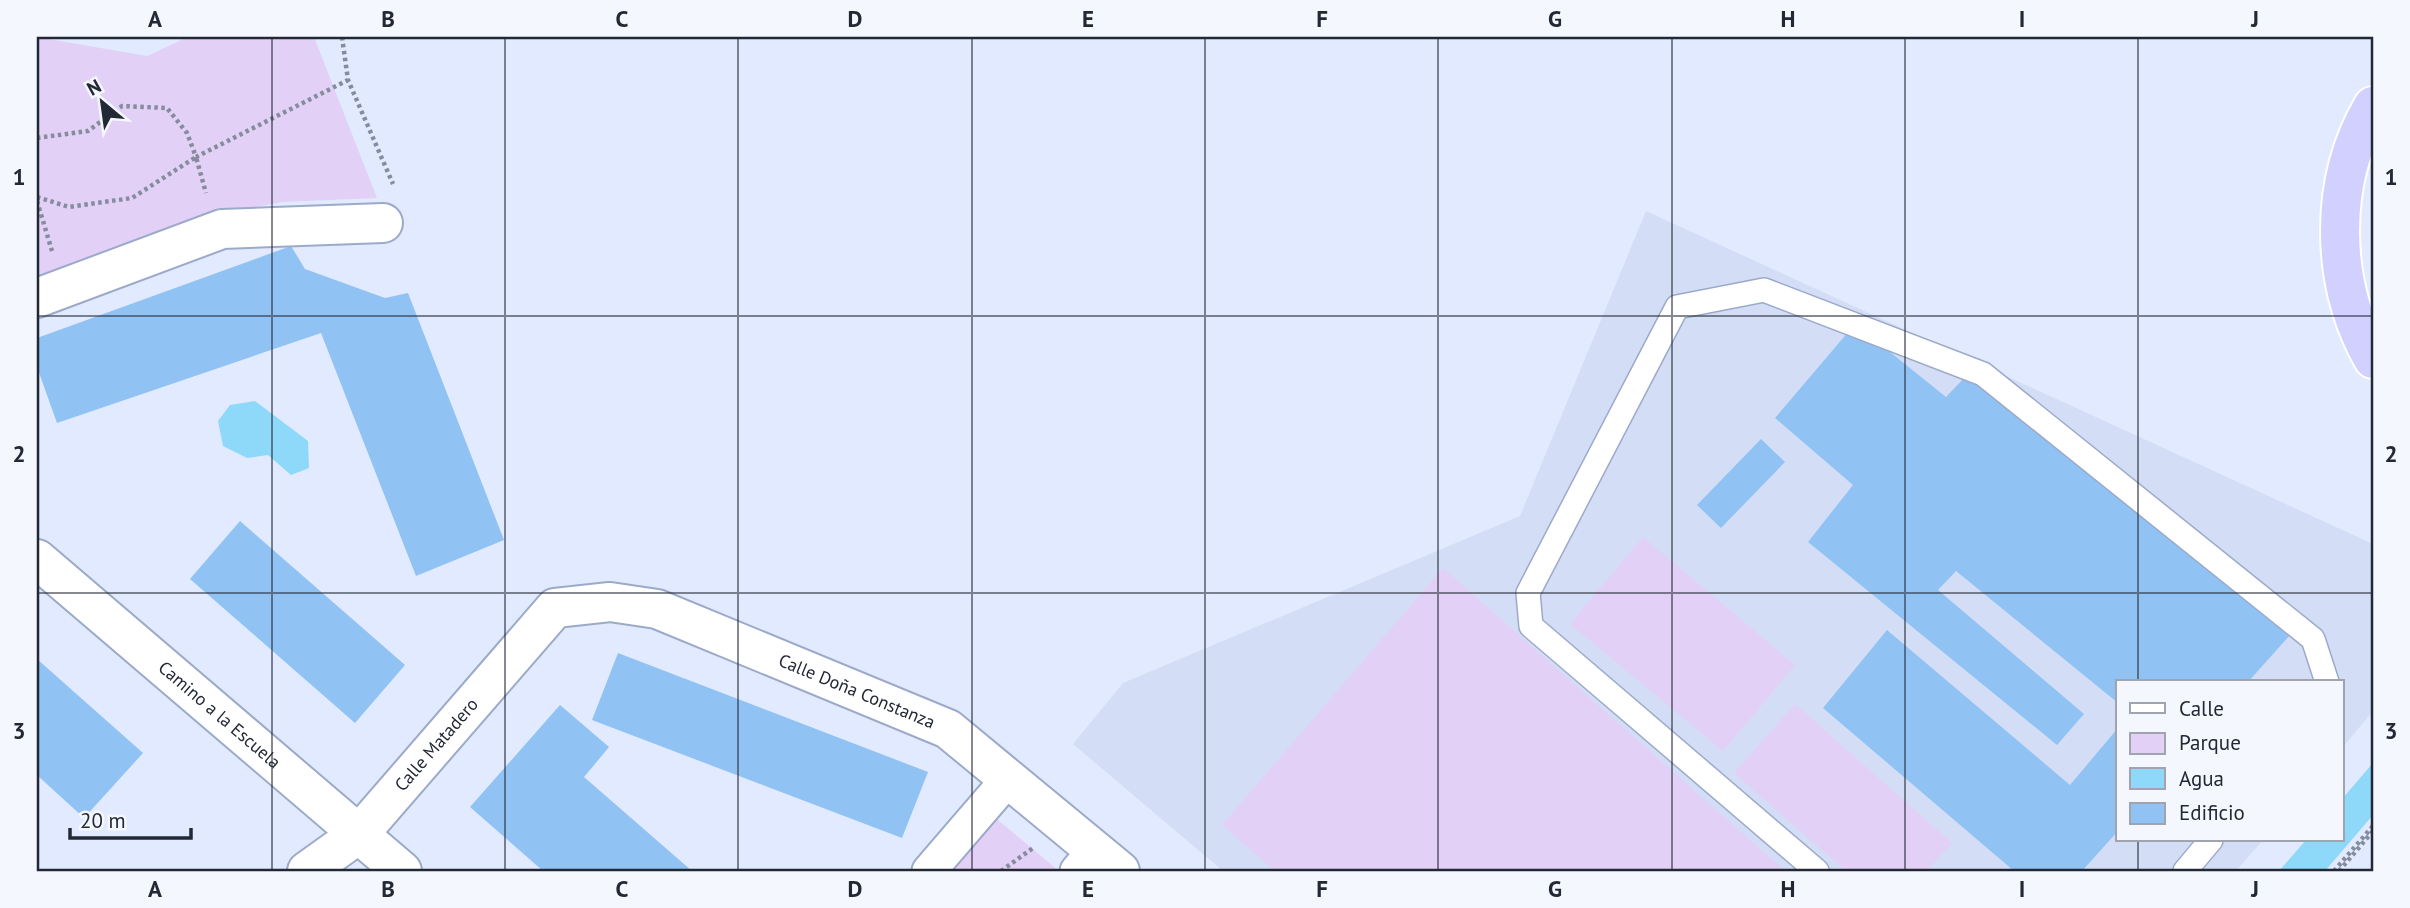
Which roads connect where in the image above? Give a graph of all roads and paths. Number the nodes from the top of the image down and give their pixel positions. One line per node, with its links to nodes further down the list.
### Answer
1 (342, 37): 2 (path)
2 (348, 80): 5 (path); 7 (path)
3 (2373, 106): 9 (highway)
4 (37, 138): 5 (path)
5 (196, 157): 6 (path)
6 (37, 199): 8 (path)
7 (383, 223): 8 (street)
8 (51, 293)
9 (2373, 359)
10 (37, 559): 16 (street, Camino a la Escuela)
11 (555, 608): 13 (street, Calle Doña Constanza); 16 (street, Calle Matadero)
12 (2327, 680): 24 (lane)
13 (1009, 778): 19 (street, Calle Doña Constanza); 22 (street)
14 (2373, 826): 26 (path)
15 (2373, 831): 26 (path)
16 (360, 833): 20 (street, Calle Matadero); 21 (street, Camino a la Escuela)
17 (2209, 842): 25 (lane)
18 (1040, 844): 23 (path)
19 (1097, 864)
20 (307, 871)
21 (402, 871)
22 (929, 871)
23 (1001, 871)
24 (1817, 871)
25 (2185, 871)
26 (2336, 871)

